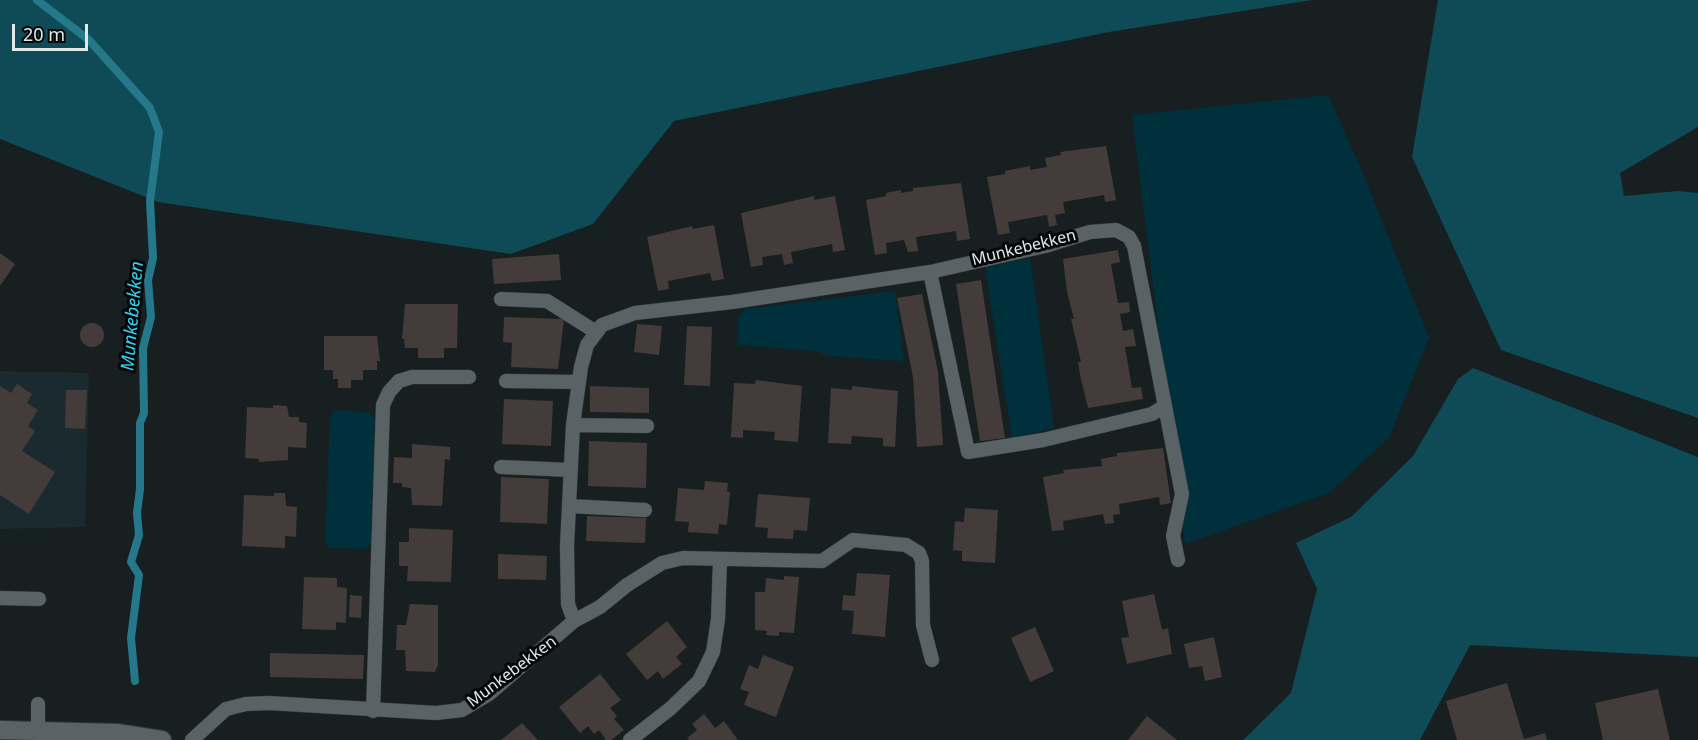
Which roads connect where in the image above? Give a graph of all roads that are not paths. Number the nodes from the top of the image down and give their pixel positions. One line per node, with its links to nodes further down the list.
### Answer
1 (930, 272): 3 (lane, Munkebekken); 7 (lane, Munkebekken); 7 (lane)
2 (501, 299): 3 (lane)
3 (596, 332): 6 (lane)
4 (469, 377): 21 (lane)
5 (506, 381): 6 (lane)
6 (579, 382): 8 (lane)
7 (1163, 407): 15 (lane, Munkebekken)
8 (573, 425): 9 (lane); 11 (lane)
9 (647, 426)
10 (501, 467): 11 (lane)
11 (571, 470): 12 (lane)
12 (569, 506): 13 (lane); 18 (lane)
13 (645, 510)
14 (720, 560): 18 (lane, Munkebekken); 19 (lane, Munkebekken); 26 (lane)
15 (1178, 560)
16 (0, 598): 17 (lane)
17 (39, 599)
18 (574, 621): 21 (lane, Munkebekken)
19 (932, 660)
20 (38, 704): 23 (lane)
21 (373, 711): 25 (lane, Munkebekken)
22 (0, 730): 23 (street)
23 (38, 730): 24 (street)
24 (162, 740)
25 (192, 740)
26 (630, 740)

